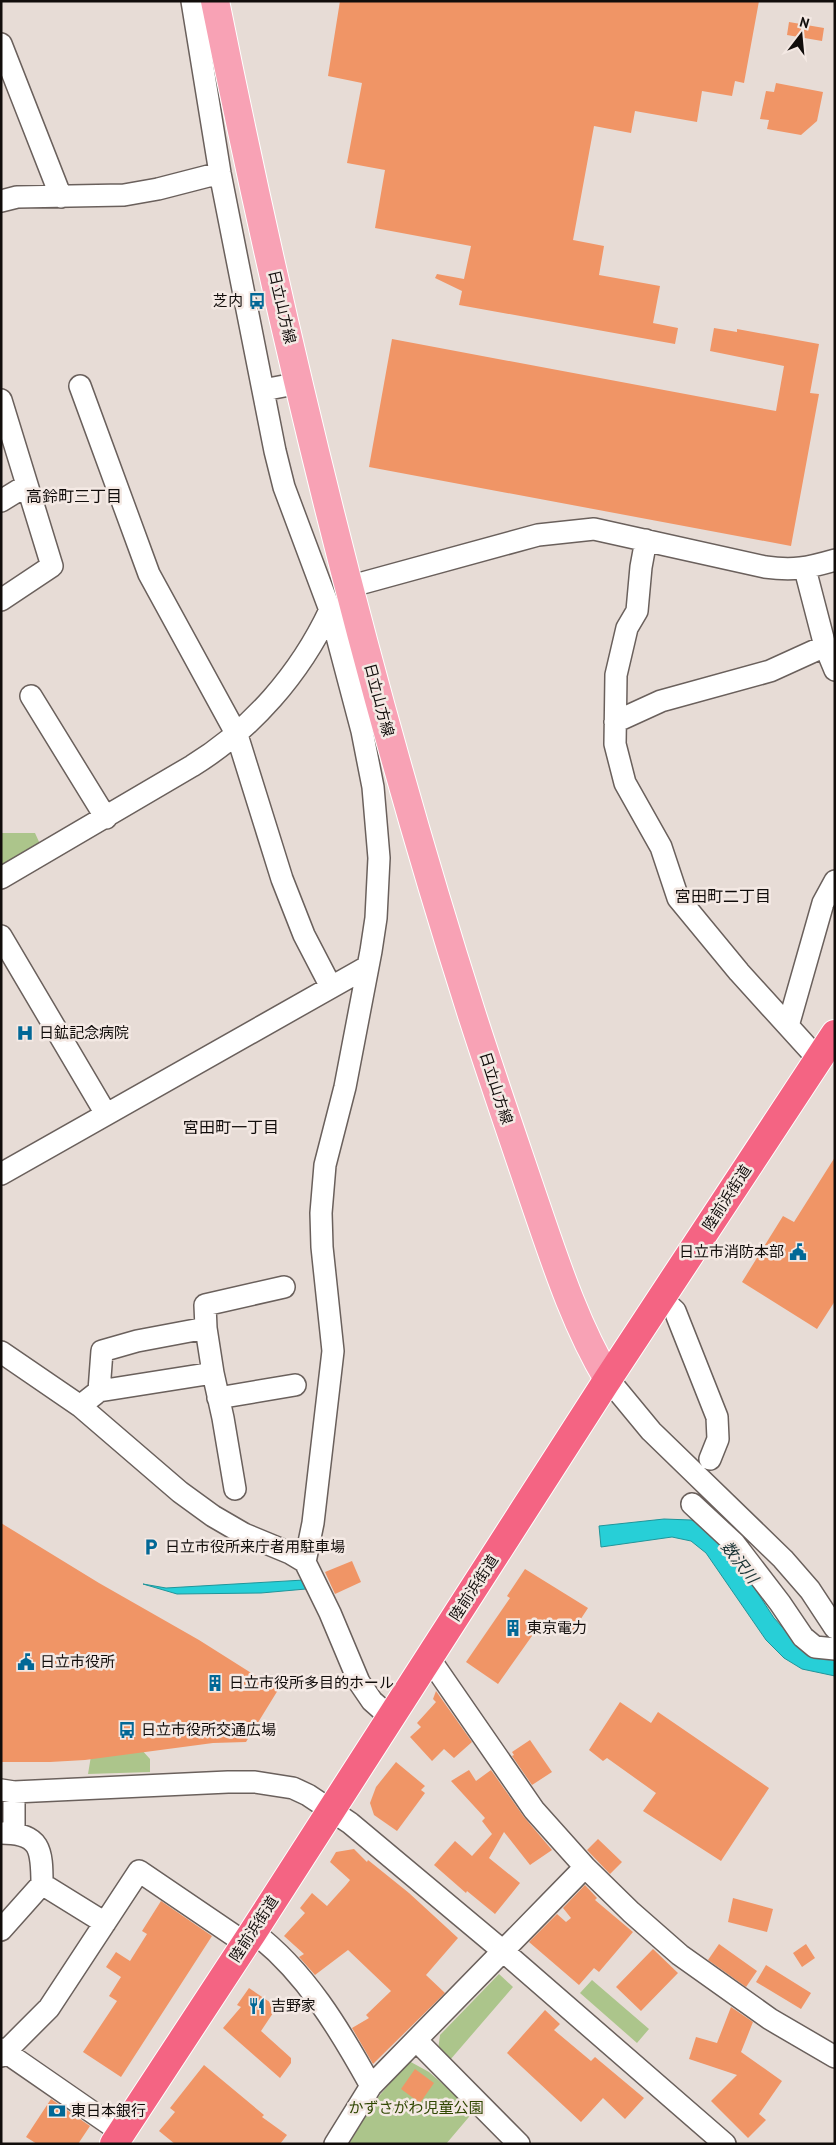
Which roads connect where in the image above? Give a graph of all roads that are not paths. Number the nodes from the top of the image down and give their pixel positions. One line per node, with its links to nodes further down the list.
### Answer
1 (192, 1): 4 (street)
2 (215, 1): 7 (main road, 日立山方線)
3 (1, 44): 5 (street)
4 (220, 173): 5 (street); 9 (street)
5 (61, 197): 6 (street)
6 (1, 201)
7 (300, 383): 9 (street); 16 (main road, 日立山方線)
8 (80, 386): 23 (street)
9 (263, 390): 18 (street)
10 (1, 400): 11 (street)
11 (28, 485): 12 (street); 17 (street)
12 (1, 501)
13 (646, 540): 15 (street); 16 (street); 22 (street)
14 (835, 560): 15 (street)
15 (805, 569): 19 (street)
16 (348, 586): 40 (main road, 日立山方線)
17 (1, 600)
18 (330, 610): 23 (street); 28 (street)
19 (825, 646): 20 (street); 22 (street)
20 (835, 670)
21 (31, 696): 24 (street)
22 (615, 722): 30 (street)
23 (236, 735): 24 (street); 29 (street)
24 (106, 818): 25 (street)
25 (1, 878)
26 (835, 881): 30 (street)
27 (1, 936): 33 (street)
28 (368, 967): 29 (street); 48 (street)
29 (332, 987): 33 (street)
30 (788, 1026): 32 (street)
31 (835, 1034): 32 (highway, 陸前浜街道)
32 (818, 1059): 36 (highway, 陸前浜街道)
33 (106, 1114): 34 (street)
34 (1, 1174)
35 (284, 1287): 37 (street)
36 (662, 1299): 40 (highway, 陸前浜街道); 45 (street)
37 (206, 1328): 39 (street); 42 (street)
38 (1, 1352): 44 (street)
39 (213, 1373): 42 (street); 43 (street)
40 (608, 1379): 49 (street); 51 (highway, 陸前浜街道)
41 (295, 1385): 43 (street)
42 (100, 1391): 44 (street)
43 (218, 1398): 46 (street)
44 (80, 1406): 48 (street)
45 (710, 1459)
46 (235, 1489)
47 (692, 1504): 50 (street)
48 (305, 1562): 52 (street)
49 (834, 1628)
50 (835, 1649)
51 (429, 1658): 52 (highway, 陸前浜街道); 56 (street)
52 (390, 1717): 54 (highway, 陸前浜街道)
53 (8, 1791): 54 (street); 55 (street)
54 (331, 1809): 60 (highway, 陸前浜街道); 61 (street)
55 (7, 1833): 57 (street)
56 (585, 1867): 61 (street); 64 (street)
57 (42, 1884): 58 (street); 59 (street)
58 (105, 1923): 60 (street); 63 (street)
59 (1, 1930)
60 (249, 1938): 65 (street); 66 (highway, 陸前浜街道)
61 (503, 1951): 62 (street); 69 (street)
62 (417, 2041): 65 (street); 68 (street)
63 (2, 2053): 66 (street)
64 (835, 2056)
65 (371, 2086): 67 (street)
66 (117, 2138)
67 (335, 2144)
68 (519, 2144)
69 (725, 2144)

